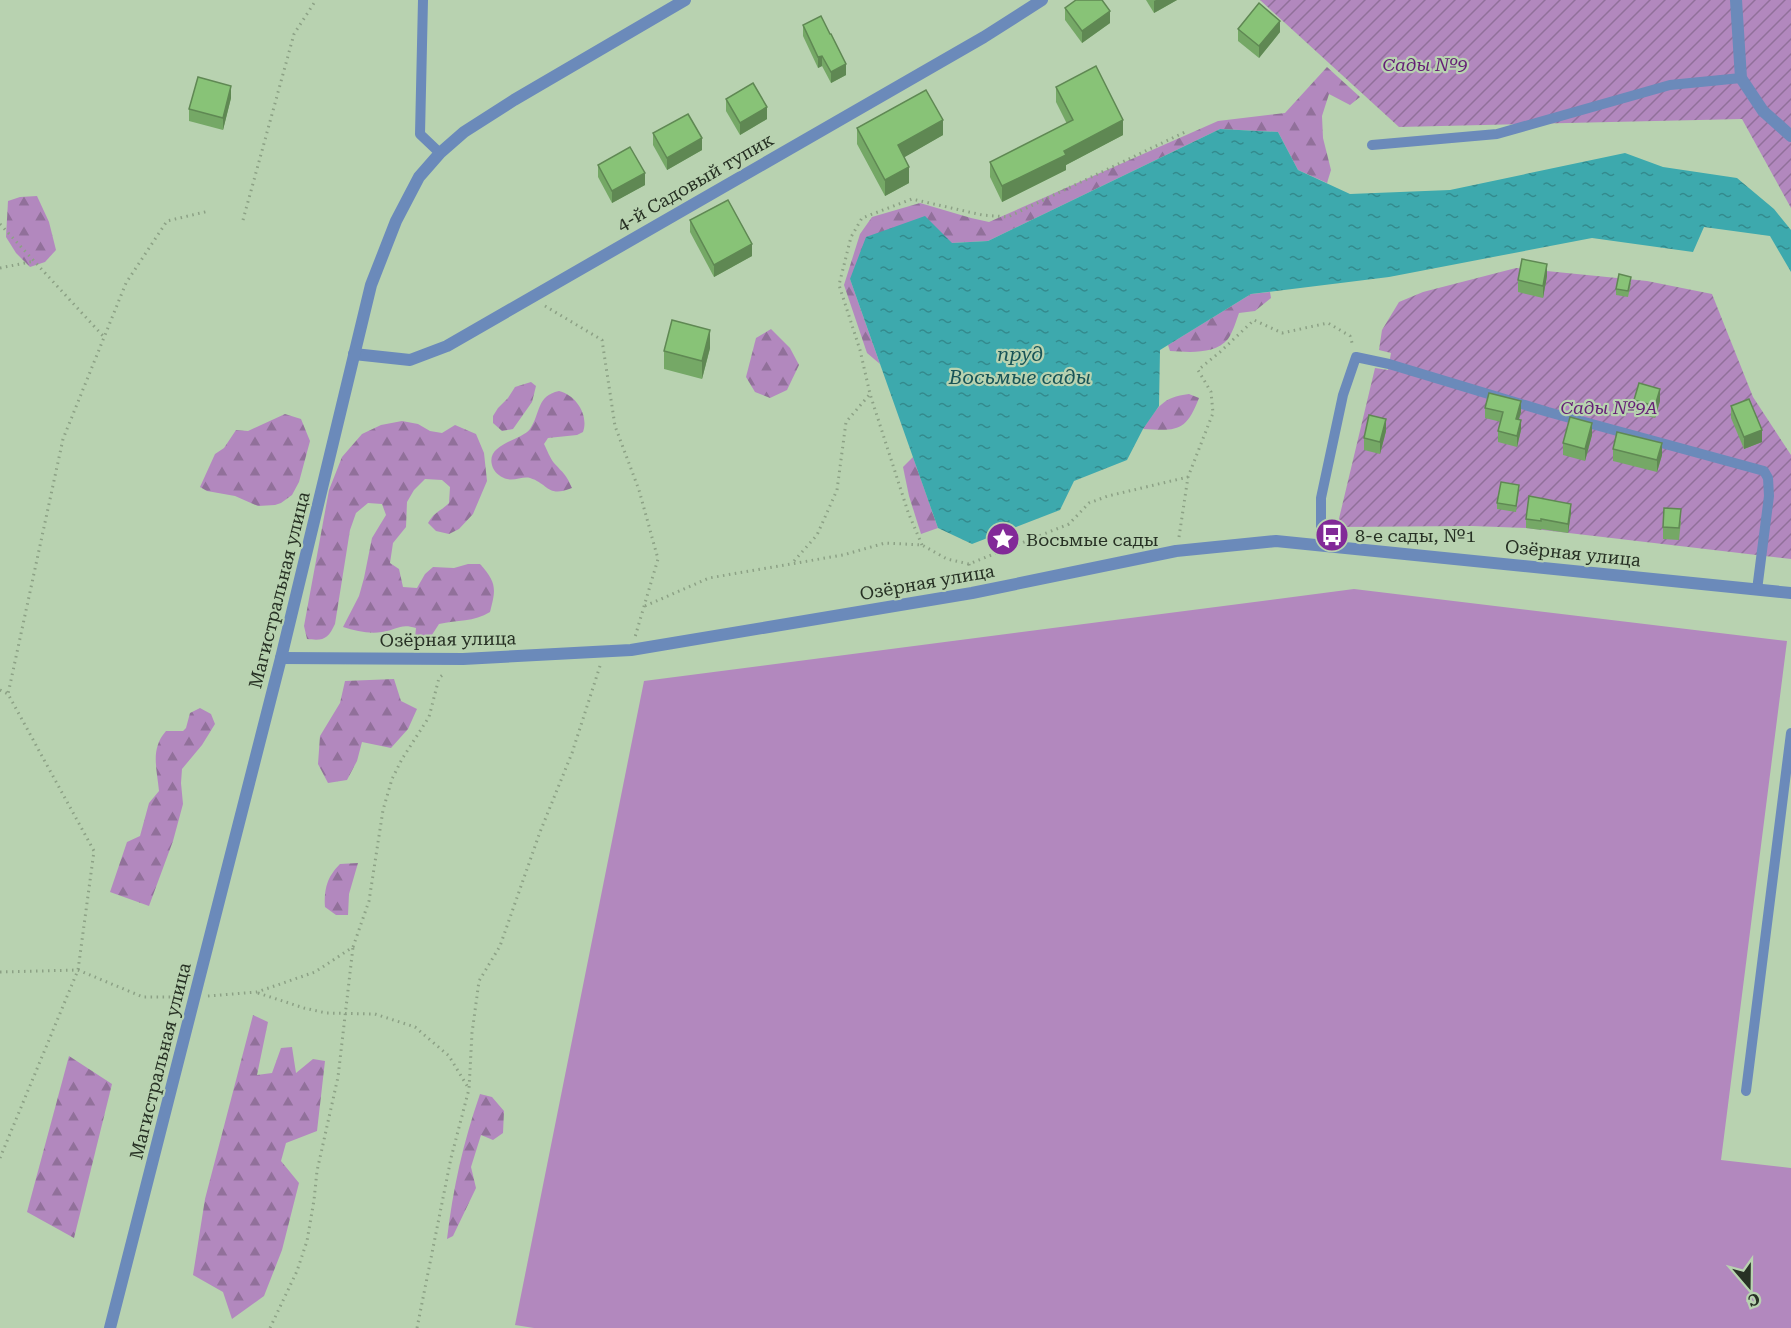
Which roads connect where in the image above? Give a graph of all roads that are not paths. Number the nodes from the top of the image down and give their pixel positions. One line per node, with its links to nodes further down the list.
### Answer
1 (423, 0): 8 (lane)
2 (685, 0): 8 (street, Магистральная улица)
3 (1042, 0): 9 (street, 4-й Садовый тупик)
4 (1736, 0): 5 (street)
5 (1741, 78): 6 (street); 7 (lane)
6 (1791, 136)
7 (1371, 145)
8 (440, 153): 9 (street, Магистральная улица)
9 (354, 354): 13 (street, Магистральная улица)
10 (1328, 546): 11 (street, Озёрная улица); 11 (lane); 13 (street, Озёрная улица)
11 (1757, 590): 12 (street, Озёрная улица)
12 (1791, 593)
13 (281, 658): 16 (street, Магистральная улица)
14 (1791, 733): 15 (lane)
15 (1746, 1091)
16 (110, 1328)

